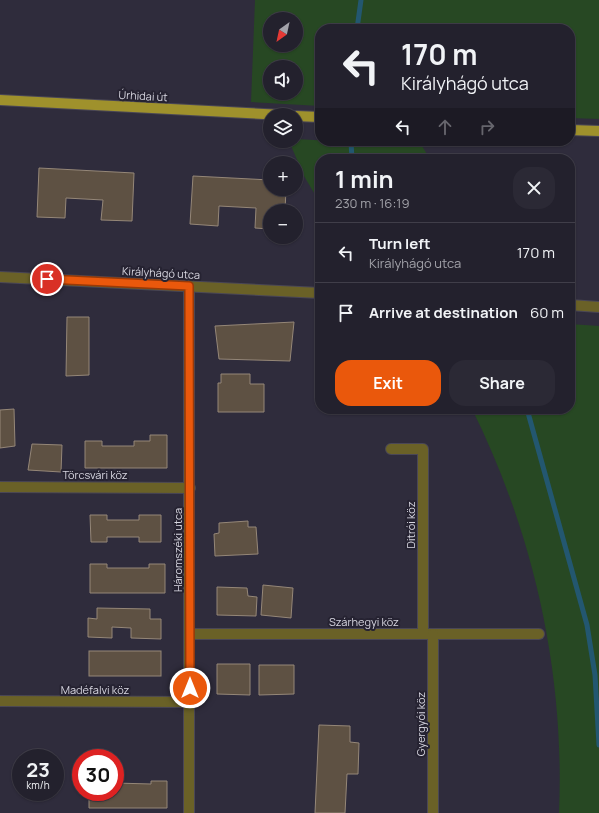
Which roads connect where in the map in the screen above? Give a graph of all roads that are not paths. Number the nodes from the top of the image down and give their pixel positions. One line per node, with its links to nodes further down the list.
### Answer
1 (0, 100): 2 (main road, Úrhidai út)
2 (263, 114)
3 (303, 116): 4 (main road)
4 (315, 117)
5 (575, 130): 6 (main road)
6 (599, 131)
7 (0, 277): 8 (street, Királyhágó utca)
8 (189, 286): 9 (street, Királyhágó utca); 14 (street, Háromszéki utca)
9 (315, 293)
10 (575, 305): 11 (street)
11 (599, 306)
12 (391, 449): 16 (street, Ditrói köz)
13 (0, 487): 14 (street, Törcsvári köz)
14 (190, 488): 15 (street, Háromszéki utca)
15 (190, 634): 16 (street, Szárhegyi köz); 19 (street, Háromszéki utca)
16 (428, 634): 17 (street, Szárhegyi köz); 21 (street, Gyergyói köz)
17 (539, 634)
18 (0, 702): 19 (street, Madéfalvi köz)
19 (190, 702): 20 (street, Háromszéki utca)
20 (190, 813)
21 (433, 813)

